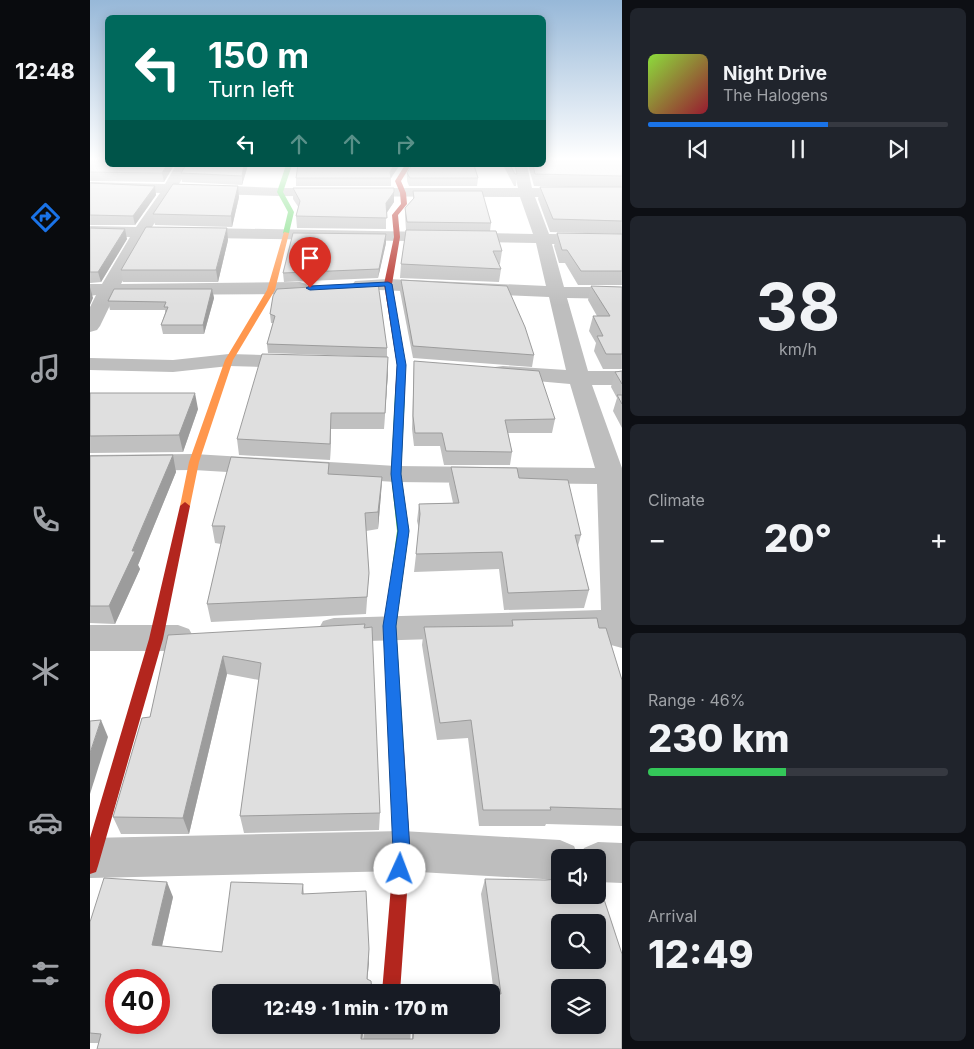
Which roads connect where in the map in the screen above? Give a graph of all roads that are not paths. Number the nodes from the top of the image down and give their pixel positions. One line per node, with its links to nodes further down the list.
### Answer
1 (158, 207): 6 (street)
2 (288, 207): 7 (street)
3 (402, 207): 8 (street)
4 (532, 207): 9 (street)
5 (90, 231): 6 (street)
6 (141, 232): 7 (street); 14 (street)
7 (286, 236): 8 (street); 15 (street)
8 (397, 237): 9 (street); 11 (street)
9 (544, 240): 10 (street); 16 (street)
10 (622, 240)
11 (388, 284): 12 (street); 16 (street); 27 (street)
12 (340, 286)
13 (320, 288): 15 (street)
14 (99, 290): 15 (street); 18 (street)
15 (271, 290): 19 (street)
16 (556, 292): 17 (street); 23 (street)
17 (622, 293)
18 (90, 326)
19 (228, 360): 20 (street); 21 (street); 25 (street)
20 (315, 362)
21 (90, 364)
22 (480, 371): 23 (street)
23 (579, 378): 24 (street); 28 (street)
24 (622, 378)
25 (194, 462): 26 (street); 27 (street); 34 (street)
26 (90, 463)
27 (396, 474): 28 (street); 29 (street)
28 (616, 475): 30 (street)
29 (390, 626): 30 (street); 31 (street); 35 (street)
30 (620, 626)
31 (302, 631)
32 (205, 636): 34 (street)
33 (90, 638): 34 (street)
34 (156, 639): 37 (street)
35 (402, 851): 36 (street); 37 (street); 40 (street)
36 (551, 859)
37 (91, 860)
38 (606, 862): 39 (street)
39 (622, 863)
40 (391, 984)
41 (387, 1034): 42 (street)
42 (386, 1049)

